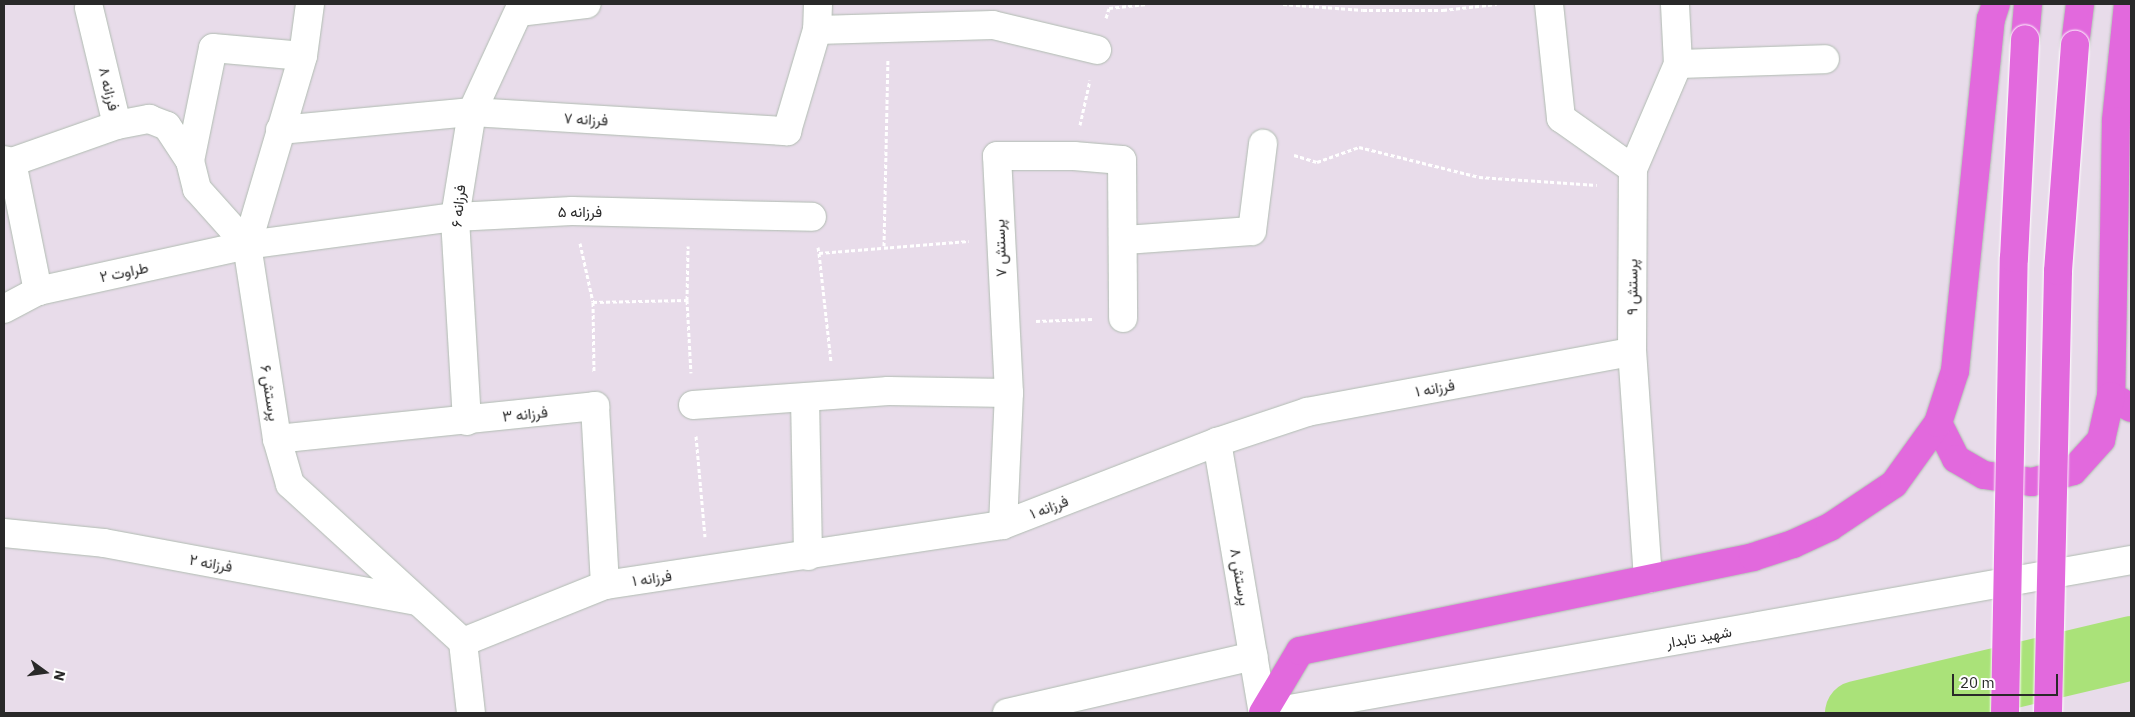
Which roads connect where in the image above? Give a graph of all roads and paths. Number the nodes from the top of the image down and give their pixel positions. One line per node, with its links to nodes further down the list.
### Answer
1 (310, 4): 18 (street, پرستش ۶)
2 (587, 4): 13 (street)
3 (1147, 4): 17 (path)
4 (1283, 4): 5 (path)
5 (1497, 4)
6 (1549, 4): 28 (street)
7 (1675, 4): 20 (street, پرستش ۹)
8 (1996, 4): 52 (main road)
9 (2028, 4): 68 (main road, bridge)
10 (2080, 4): 69 (main road, bridge)
11 (2128, 4): 48 (main road)
12 (89, 8): 22 (street, فرزانه ۸)
13 (521, 8): 21 (street, فرزانه ۶)
14 (993, 14): 16 (street); 17 (street)
15 (817, 17): 16 (street); 21 (street, فرزانه ۷)
16 (889, 29): 36 (path)
17 (1097, 50): 25 (path)
18 (303, 56): 23 (street, پرستش ۶); 27 (street)
19 (1825, 59): 20 (street)
20 (1678, 64): 28 (street, پرستش ۹)
21 (472, 112): 23 (street, فرزانه ۷); 31 (street, فرزانه ۶)
22 (117, 125): 26 (street); 27 (street, فرزانه ۸)
23 (280, 130): 35 (street, پرستش ۶)
24 (1263, 144): 28 (path); 34 (street)
25 (1074, 156): 33 (street, پرستش ۷); 34 (street)
26 (8, 161): 38 (street)
27 (190, 161): 35 (street, فرزانه ۸)
28 (1633, 178): 44 (street, پرستش ۹)
29 (572, 210): 30 (street, فرزانه ۵); 31 (street, فرزانه ۵); 40 (path)
30 (688, 215): 32 (street, فرزانه ۵); 39 (path)
31 (454, 217): 35 (street, فرزانه ۵); 51 (street, فرزانه ۶)
32 (812, 217): 37 (path)
33 (999, 239): 36 (path); 43 (street, پرستش ۷)
34 (1125, 240): 42 (street)
35 (247, 246): 38 (street, طراوت ۲); 53 (street, پرستش ۶)
36 (884, 246): 37 (path)
37 (820, 253): 46 (path)
38 (38, 291): 41 (street, طراوت ۲)
39 (687, 300): 40 (path); 49 (path)
40 (593, 302): 50 (path)
41 (4, 309)
42 (1123, 318): 43 (path)
43 (1003, 322): 45 (street, پرستش ۷)
44 (1632, 352): 54 (street, فرزانه ۱); 60 (street, پرستش ۹)
45 (1009, 393): 46 (street); 55 (street, پرستش ۷)
46 (834, 395): 47 (street)
47 (805, 398): 49 (street); 57 (street)
48 (2121, 402): 52 (main road)
49 (693, 405): 59 (path)
50 (595, 406): 51 (street, فرزانه ۳); 61 (street)
51 (467, 421): 53 (street, فرزانه ۳)
52 (1938, 423): 60 (main road)
53 (277, 439): 62 (street, پرستش ۶)
54 (1217, 442): 55 (street, فرزانه ۱); 64 (street, پرستش ۸)
55 (1003, 525): 57 (street, فرزانه ۱)
56 (4, 533): 62 (street, فرزانه ۲)
57 (808, 556): 59 (street, فرزانه ۱)
58 (2131, 560): 67 (street, شهید تابدار)
59 (708, 570): 61 (street, فرزانه ۱)
60 (1648, 578): 67 (main road)
61 (605, 585): 63 (street, فرزانه ۱)
62 (417, 601): 63 (street, پرستش ۶)
63 (462, 642): 65 (street)
64 (1253, 656): 66 (street); 67 (street, پرستش ۸)
65 (471, 713)
66 (1007, 713)
67 (1264, 713)
68 (2005, 713)
69 (2048, 713)

